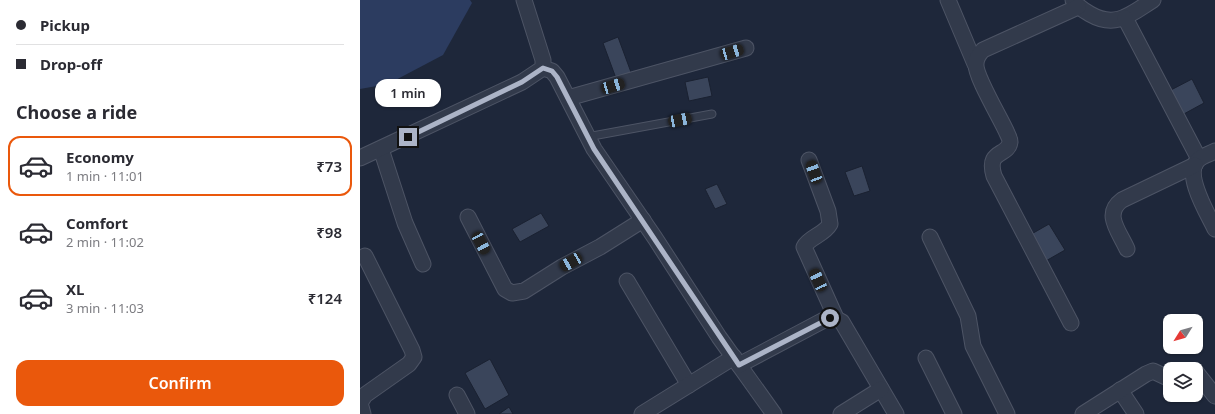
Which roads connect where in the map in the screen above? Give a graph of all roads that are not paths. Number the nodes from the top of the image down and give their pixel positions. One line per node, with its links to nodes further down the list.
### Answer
1 (524, 0): 8 (street)
2 (948, 0): 7 (street)
3 (1153, 0): 5 (street)
4 (1076, 4): 5 (street); 7 (street)
5 (1125, 18): 16 (street)
6 (746, 48): 9 (street)
7 (976, 64): 26 (street)
8 (543, 68): 9 (street); 12 (street)
9 (568, 98): 11 (street)
10 (712, 114): 11 (lane)
11 (587, 137): 18 (street)
12 (381, 149): 14 (street); 23 (street)
13 (1215, 151): 16 (street)
14 (360, 158)
15 (809, 160): 25 (street)
16 (1197, 162): 19 (street); 21 (street)
17 (468, 218): 18 (street)
18 (643, 220): 28 (street)
19 (1215, 229)
20 (930, 237): 43 (street)
21 (1127, 249)
22 (365, 256): 37 (street)
23 (423, 264)
24 (627, 281): 31 (street)
25 (836, 318): 28 (street); 32 (street)
26 (1071, 323)
27 (926, 358): 42 (street)
28 (736, 361): 31 (street); 36 (street)
29 (1163, 376): 33 (street)
30 (1203, 381): 35 (street)
31 (689, 385): 39 (street)
32 (881, 389): 40 (street); 41 (street)
33 (1120, 390): 44 (street); 45 (street)
34 (456, 395): 38 (street)
35 (1215, 396)
36 (769, 412)
37 (363, 414)
38 (467, 414)
39 (642, 414)
40 (841, 414)
41 (896, 414)
42 (954, 414)
43 (1007, 414)
44 (1083, 414)
45 (1136, 414)

